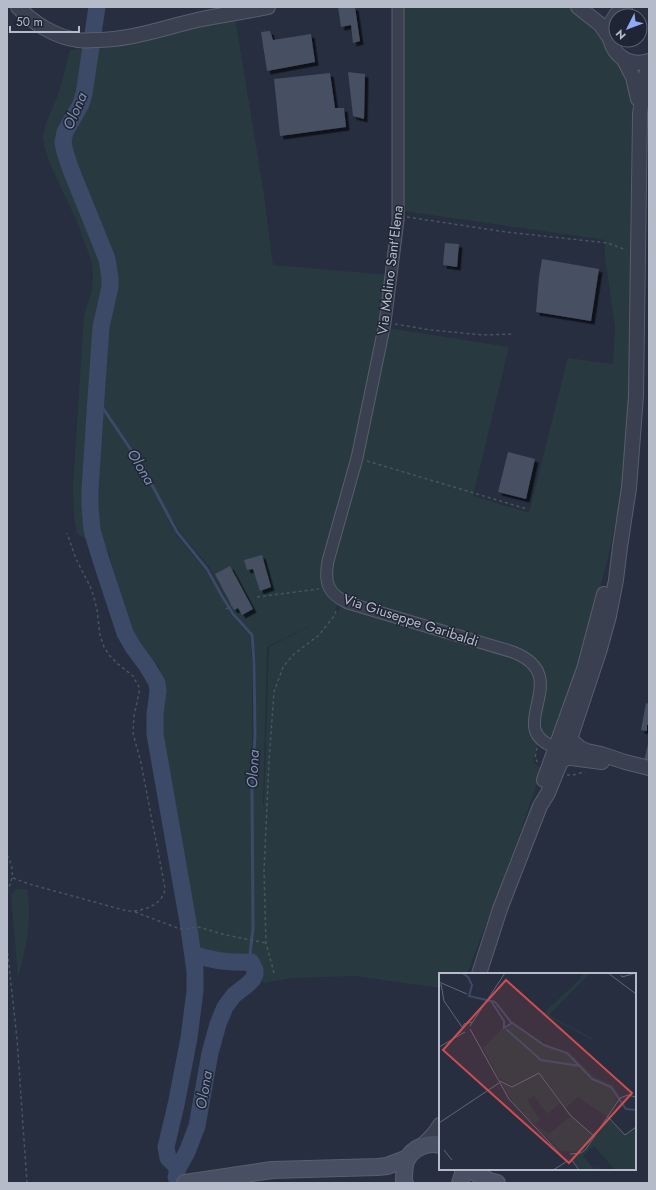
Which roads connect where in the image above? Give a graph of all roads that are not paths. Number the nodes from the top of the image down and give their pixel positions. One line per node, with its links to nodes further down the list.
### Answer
1 (18, 7): 2 (street)
2 (268, 7)
3 (398, 7): 12 (street, Via Molino Sant'Elena)
4 (579, 7): 5 (street); 6 (street)
5 (608, 11)
6 (608, 36)
7 (614, 48): 8 (street)
8 (623, 58): 9 (street); 11 (street)
9 (649, 61)
10 (649, 66): 11 (street)
11 (640, 114): 13 (street)
12 (357, 458): 16 (street, Via Giuseppe Garibaldi)
13 (620, 547): 14 (street); 15 (street)
14 (597, 621): 17 (street); 20 (street)
15 (570, 739): 17 (street); 18 (street)
16 (552, 746)
17 (566, 758): 18 (street); 20 (street)
18 (625, 762): 19 (street)
19 (649, 768)
20 (540, 806): 21 (street)
21 (479, 973)
22 (439, 1127): 23 (street)
23 (423, 1145): 24 (main road); 25 (main road)
24 (439, 1145)
25 (408, 1158): 26 (main road); 30 (main road)
26 (378, 1168): 29 (main road); 30 (main road)
27 (463, 1170): 32 (main road)
28 (470, 1170): 31 (main road)
29 (189, 1182)
30 (404, 1182)
31 (488, 1182)
32 (460, 1183)

